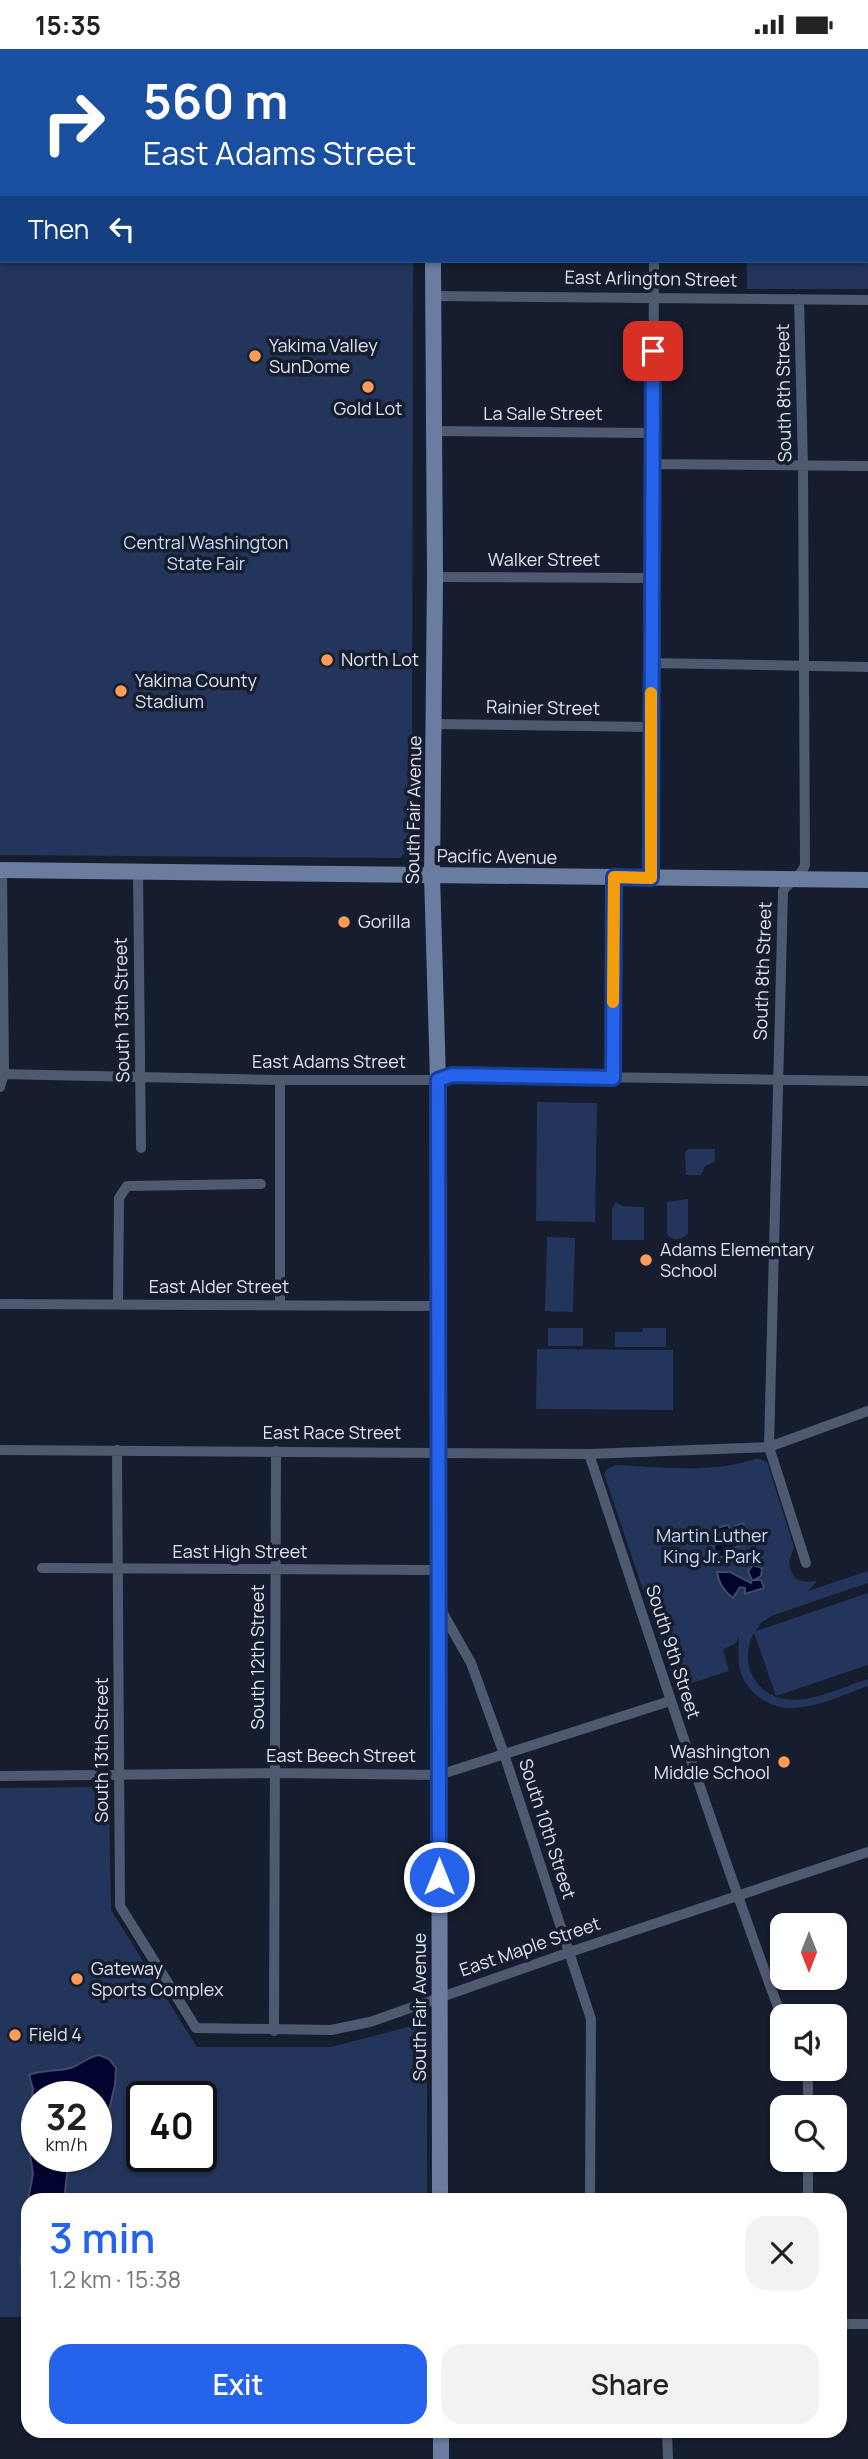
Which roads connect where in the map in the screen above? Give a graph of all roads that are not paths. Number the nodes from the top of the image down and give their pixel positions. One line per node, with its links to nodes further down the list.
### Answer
1 (433, 263): 3 (street, South Fair Avenue)
2 (654, 263): 4 (street)
3 (433, 296): 4 (street, East Arlington Street); 7 (street, South Fair Avenue)
4 (654, 296): 5 (street, East Arlington Street); 8 (street)
5 (799, 299): 6 (street, East Arlington Street); 10 (street, South 8th Street)
6 (868, 300)
7 (434, 431): 8 (street, La Salle Street); 12 (street, South Fair Avenue)
8 (652, 433): 9 (street)
9 (653, 464): 10 (street); 13 (street)
10 (803, 466): 11 (street); 15 (street, South 8th Street)
11 (868, 466)
12 (435, 577): 13 (street, Walker Street); 17 (street, South Fair Avenue)
13 (652, 578): 14 (street)
14 (652, 663): 15 (street); 18 (street)
15 (804, 666): 16 (street); 24 (street, South 8th Street)
16 (868, 667)
17 (434, 723): 18 (street, Rainier Street); 21 (street, South Fair Avenue)
18 (651, 727): 23 (street)
19 (1, 870): 20 (street, Pacific Avenue); 26 (street)
20 (138, 872): 21 (street, Pacific Avenue); 27 (street, South 13th Street)
21 (432, 875): 22 (street, Pacific Avenue); 30 (street, South Fair Avenue)
22 (614, 877): 23 (street, Pacific Avenue); 28 (street)
23 (651, 878): 24 (street, Pacific Avenue)
24 (795, 879): 25 (street, Pacific Avenue); 31 (street, South 8th Street)
25 (868, 880)
26 (2, 1074): 27 (street, East Adams Street); 33 (street)
27 (140, 1075): 29 (street, East Adams Street); 34 (street, South 13th Street)
28 (613, 1078): 30 (street, East Adams Street); 31 (street, East Adams Street)
29 (280, 1080): 30 (street, East Adams Street); 38 (street)
30 (438, 1080): 39 (street, South Fair Avenue)
31 (778, 1081): 32 (street, East Adams Street); 41 (street, South 8th Street)
32 (868, 1081)
33 (0, 1087)
34 (141, 1148)
35 (261, 1184): 37 (street)
36 (0, 1304): 37 (street, East Alder Street)
37 (118, 1304): 38 (street, East Alder Street)
38 (280, 1304): 39 (street, East Alder Street)
39 (438, 1306): 45 (street, South Fair Avenue)
40 (868, 1411): 41 (street, East Race Street)
41 (769, 1447): 46 (street, East Race Street); 47 (street, South 8th Street)
42 (0, 1450): 43 (street, East Race Street)
43 (117, 1450): 44 (street, East Race Street); 49 (street, South 13th Street)
44 (275, 1451): 45 (street, East Race Street); 50 (street, South 12th Street)
45 (439, 1451): 46 (street, East Race Street); 51 (street, South Fair Avenue)
46 (589, 1454): 53 (street, South 9th Street)
47 (806, 1563)
48 (42, 1568): 49 (street, East High Street)
49 (118, 1569): 50 (street, East High Street); 56 (street, South 13th Street)
50 (275, 1569): 51 (street, East High Street); 55 (street, South 12th Street)
51 (438, 1570): 52 (street, South Fair Avenue)
52 (438, 1605): 54 (street, South 10th Street); 57 (street, South Fair Avenue)
53 (670, 1702): 54 (street, East Beech Street); 60 (street, South 9th Street)
54 (504, 1754): 57 (street, East Beech Street); 61 (street, South 10th Street)
55 (275, 1773): 56 (street, East Beech Street); 57 (street, East Beech Street); 65 (street, South 12th Street)
56 (119, 1775): 58 (street, East Beech Street); 64 (street, South 13th Street)
57 (439, 1775): 62 (street, South Fair Avenue)
58 (0, 1776)
59 (868, 1852): 60 (street, East Maple Street)
60 (737, 1896): 61 (street, East Maple Street); 63 (street, South 9th Street)
61 (570, 1952): 62 (street, East Maple Street); 68 (street, South 10th Street)
62 (439, 1997): 65 (street, East Maple Street); 67 (street, South Fair Avenue)
63 (777, 2004)
64 (196, 2028): 65 (street, East Maple Street)
65 (274, 2031)
66 (808, 2172): 69 (street)
67 (440, 2193)
68 (590, 2193)
69 (808, 2193)
70 (847, 2324): 71 (street)
71 (868, 2324)
72 (441, 2438): 74 (street)
73 (667, 2438): 75 (street)
74 (441, 2459)
75 (668, 2459)

